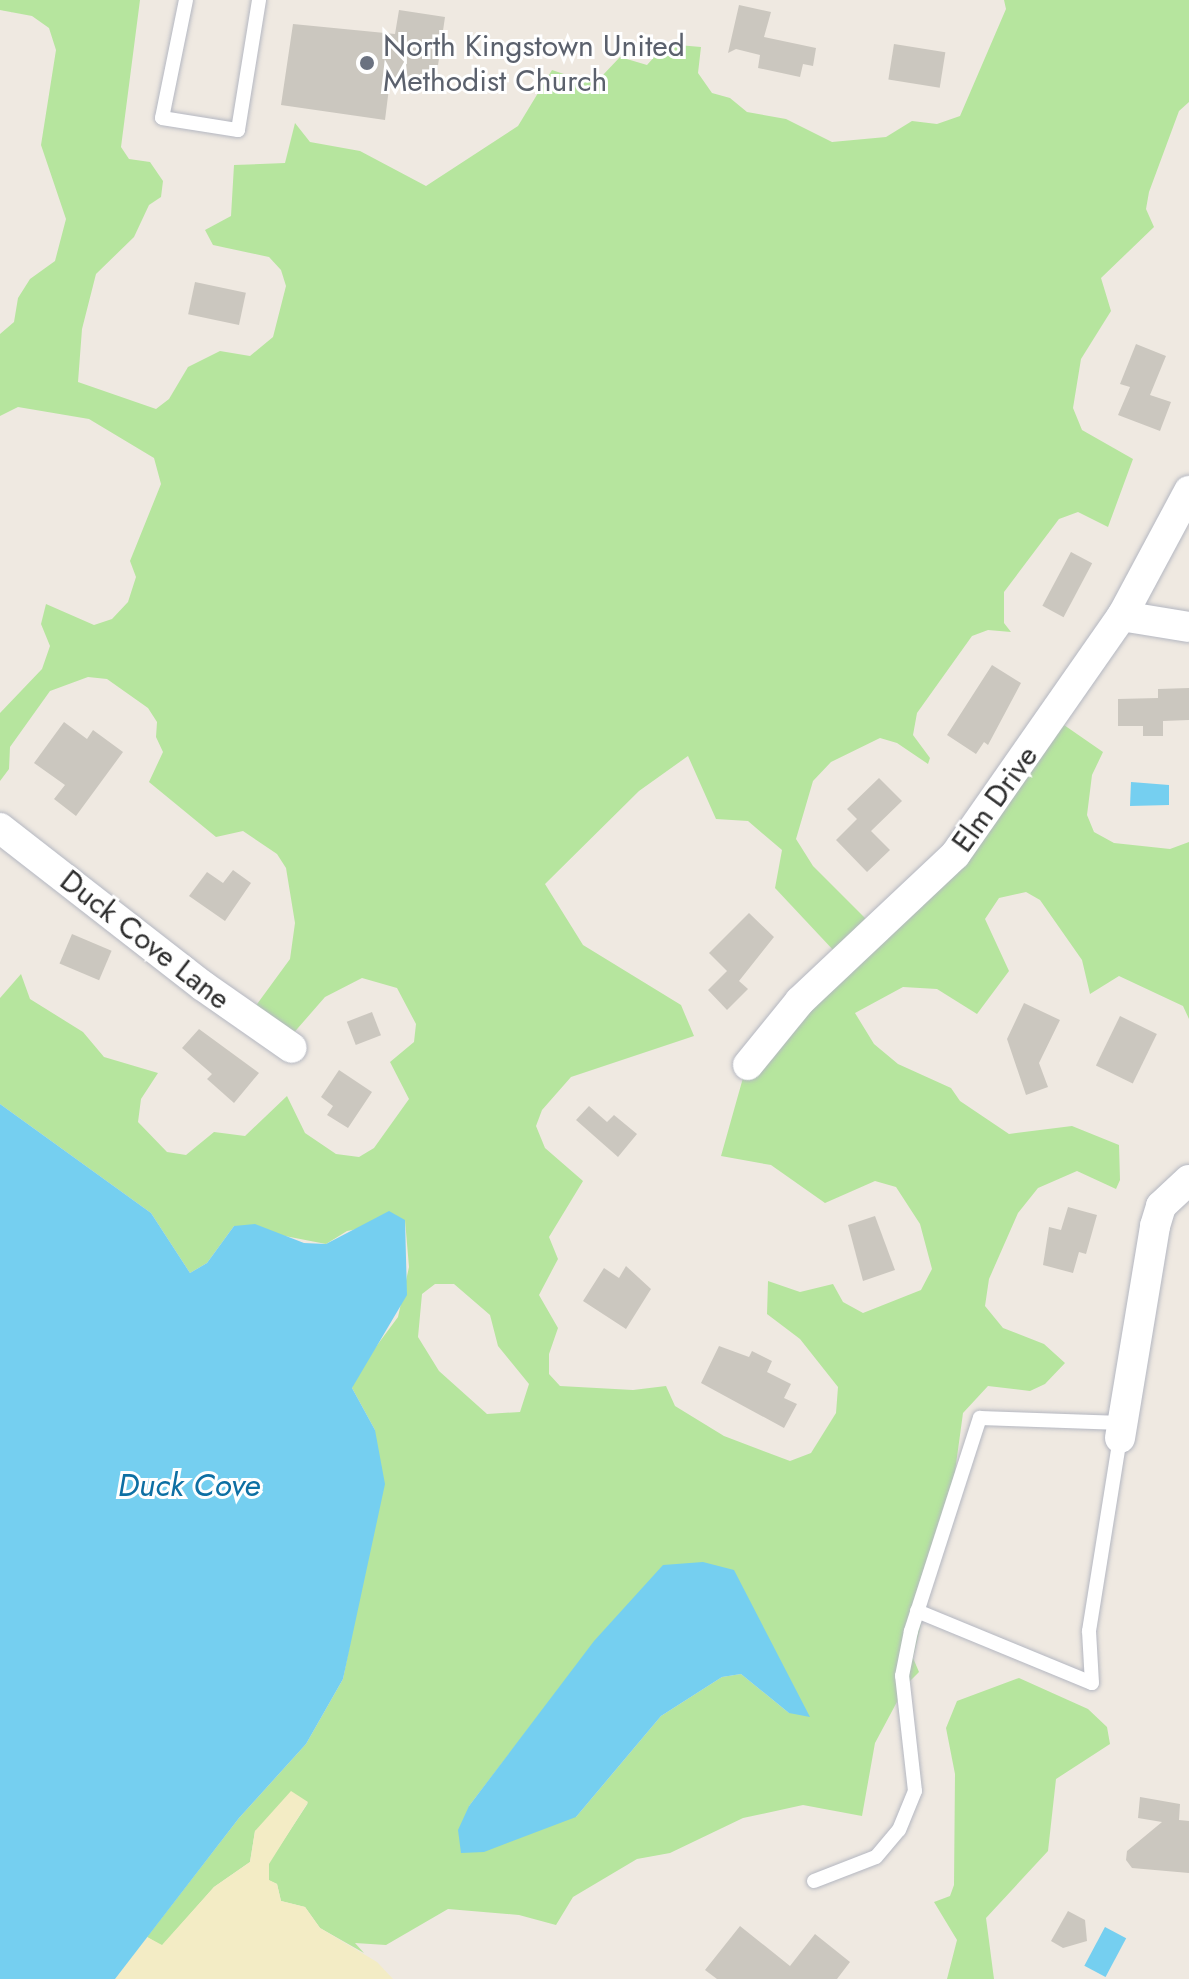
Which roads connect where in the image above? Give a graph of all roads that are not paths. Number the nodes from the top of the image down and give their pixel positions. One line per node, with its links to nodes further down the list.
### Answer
1 (186, 0): 2 (lane)
2 (259, 0)
3 (1189, 491): 4 (street, Elm Drive)
4 (1122, 616): 5 (street); 8 (street, Elm Drive)
5 (1189, 627)
6 (0, 828): 7 (street, Duck Cove Lane)
7 (292, 1048)
8 (748, 1065)
9 (1189, 1180): 10 (street)
10 (1121, 1431): 11 (lane); 11 (lane)
11 (917, 1611): 12 (lane)
12 (814, 1881)

